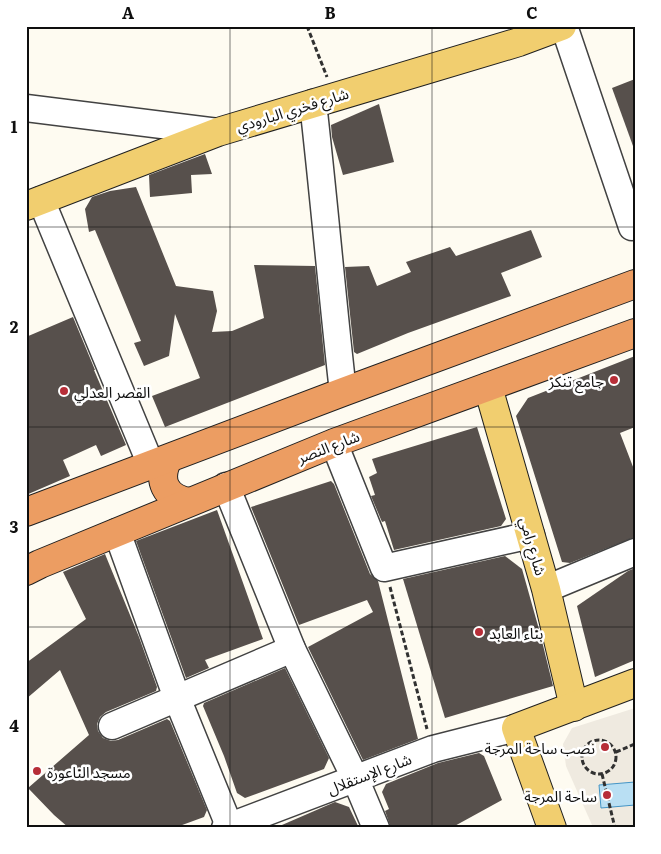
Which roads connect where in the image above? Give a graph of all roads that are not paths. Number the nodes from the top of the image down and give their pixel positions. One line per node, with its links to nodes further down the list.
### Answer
1 (563, 26): 2 (main road, شارع فخري البارودي); 6 (street)
2 (324, 100): 4 (main road, شارع فخري البارودي); 10 (street)
3 (26, 108): 4 (street)
4 (218, 132): 5 (main road, شارع فخري البارودي)
5 (34, 203): 12 (street)
6 (632, 227)
7 (635, 284): 10 (highway)
8 (635, 333): 9 (highway, شارع النصر)
9 (488, 387): 11 (highway, شارع النصر); 17 (main road, شارع رامي)
10 (343, 392): 12 (highway)
11 (334, 443): 13 (highway, شارع النصر); 17 (street)
12 (160, 462): 14 (highway); 15 (highway)
13 (226, 486): 14 (highway, شارع النصر); 21 (street)
14 (189, 502): 16 (highway, شارع النصر)
15 (26, 512)
16 (117, 532): 19 (highway, شارع النصر); 23 (street)
17 (531, 535): 20 (main road, شارع رامي)
18 (635, 552): 20 (street)
19 (26, 571)
20 (546, 590): 24 (main road, شارع رامي)
21 (292, 649): 23 (street); 27 (street)
22 (635, 683): 24 (main road)
23 (177, 698): 25 (street); 29 (street)
24 (574, 707): 26 (main road)
25 (112, 726)
26 (516, 728): 27 (street, شارع الإستقلال); 28 (main road)
27 (355, 778): 29 (street, شارع الإستقلال); 30 (street)
28 (545, 825)
29 (228, 827)
30 (376, 828)

